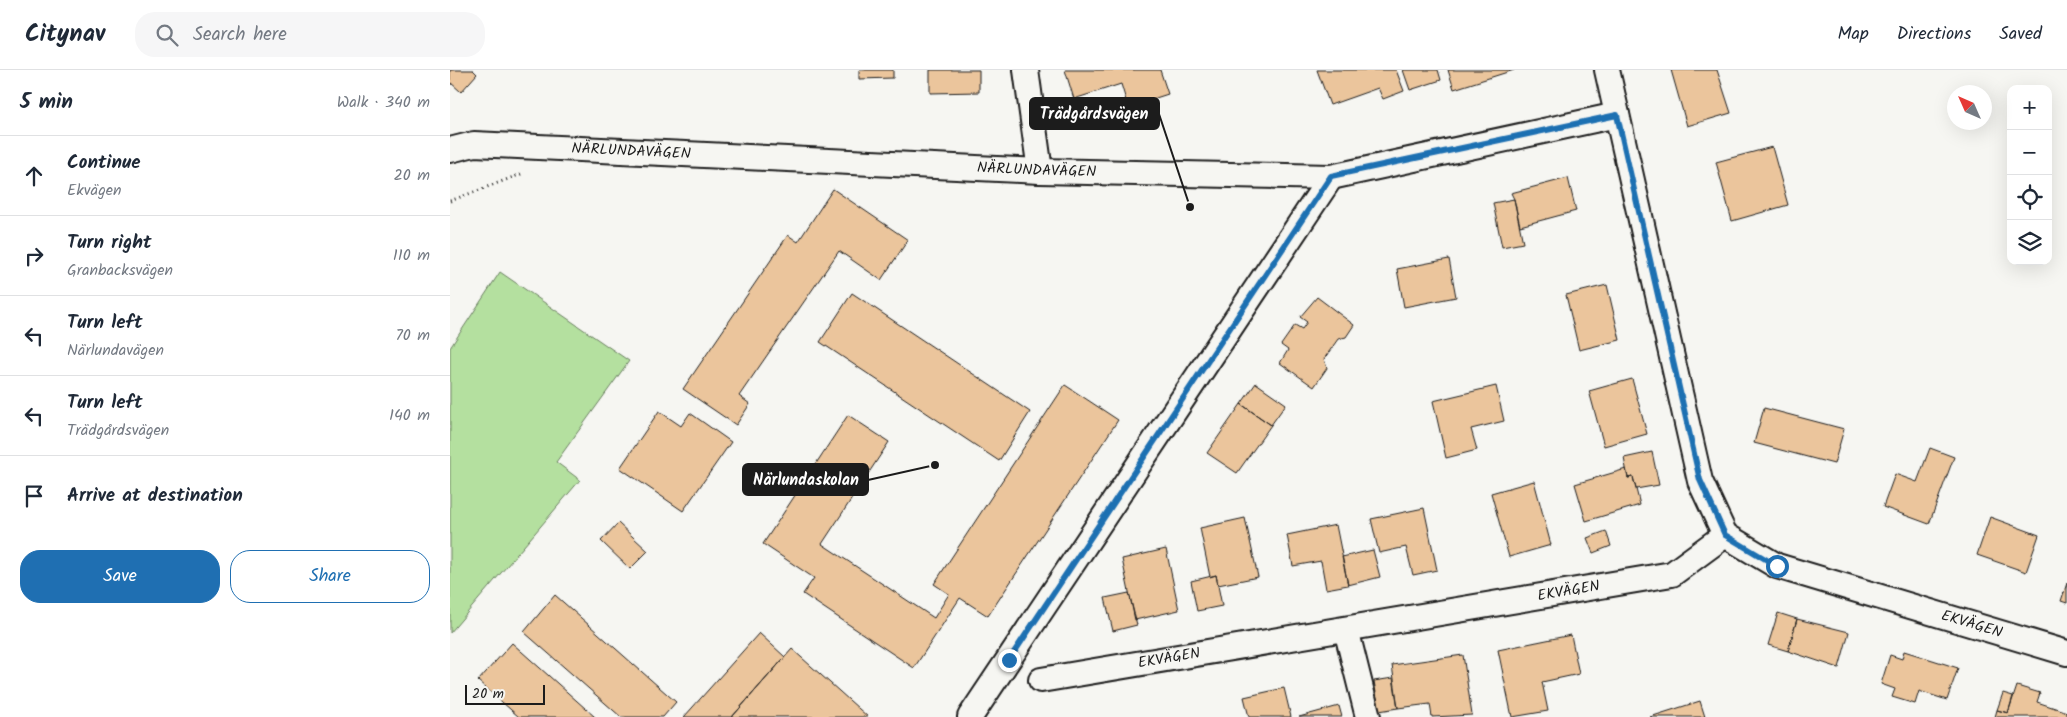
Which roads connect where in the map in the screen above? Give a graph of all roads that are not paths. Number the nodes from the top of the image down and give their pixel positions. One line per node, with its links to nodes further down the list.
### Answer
1 (1026, 70): 5 (street)
2 (1607, 70): 3 (street)
3 (1617, 115): 6 (street, NÄRLUNDAVÄGEN); 7 (street)
4 (450, 150): 5 (street, NÄRLUNDAVÄGEN)
5 (1040, 171): 6 (street, NÄRLUNDAVÄGEN)
6 (1331, 176): 11 (street)
7 (1725, 535): 8 (street, EKVÄGEN); 9 (street, EKVÄGEN)
8 (1346, 629): 10 (street, EKVÄGEN); 12 (street)
9 (2067, 653)
10 (1041, 680)
11 (970, 717)
12 (1368, 717)

